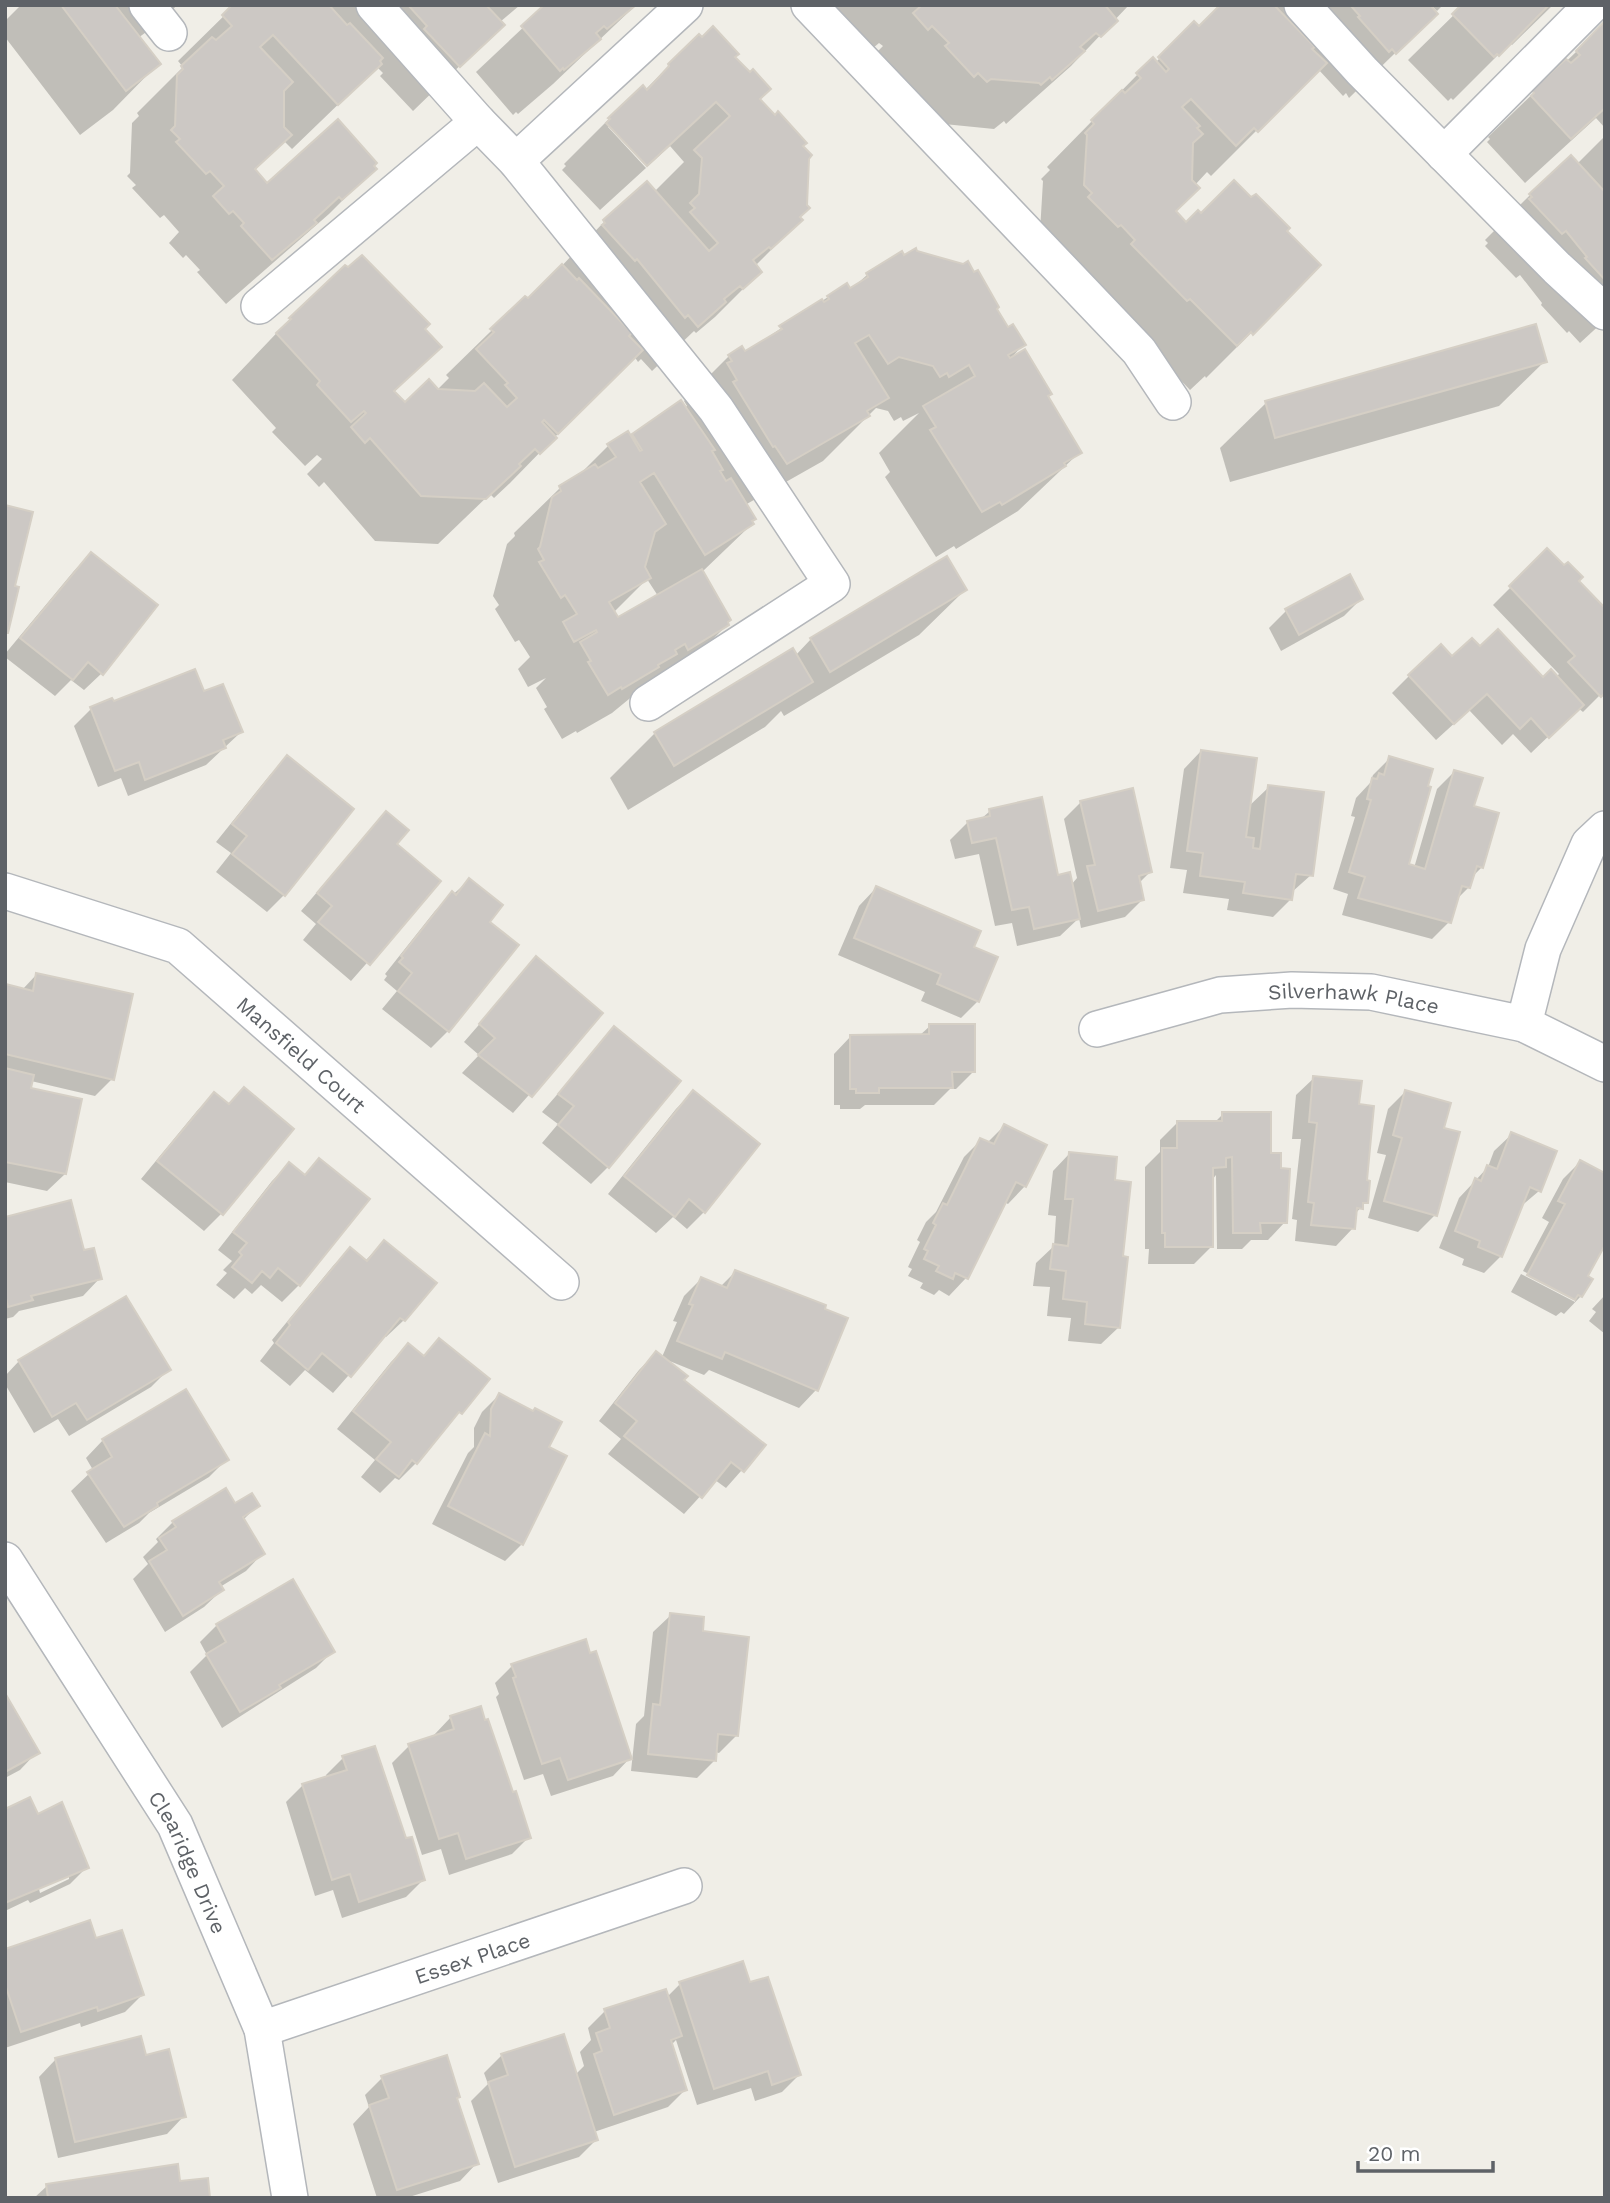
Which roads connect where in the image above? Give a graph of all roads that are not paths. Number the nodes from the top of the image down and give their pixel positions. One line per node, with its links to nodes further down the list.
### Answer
1 (148, 5): 7 (street)
2 (374, 5): 8 (street)
3 (685, 5): 10 (street)
4 (809, 5): 13 (street)
5 (1302, 5): 9 (street)
6 (1592, 5): 9 (street)
7 (169, 33)
8 (478, 122): 10 (street); 11 (street)
9 (1444, 154): 12 (street)
10 (516, 161): 14 (street)
11 (259, 306)
12 (1605, 312)
13 (1173, 402)
14 (648, 703)
15 (1605, 829): 17 (street)
16 (5, 891): 20 (street, Mansfield Court)
17 (1524, 1024): 18 (street, Silverhawk Place); 19 (street, Silverhawk Place)
18 (1097, 1029)
19 (1605, 1064)
20 (561, 1282)
21 (6, 1566): 23 (street, Clearidge Drive)
22 (684, 1886): 23 (street, Essex Place)
23 (262, 2029): 24 (street, Clearidge Drive)
24 (290, 2198)

